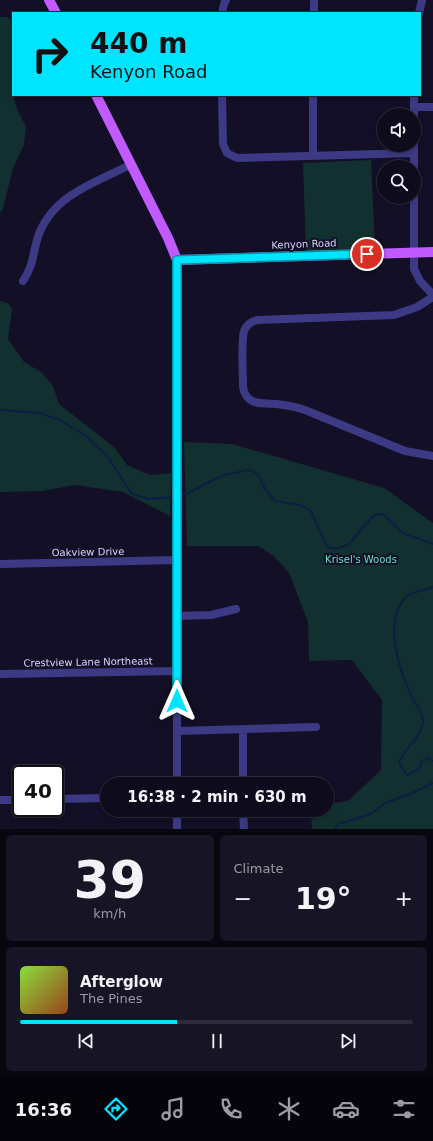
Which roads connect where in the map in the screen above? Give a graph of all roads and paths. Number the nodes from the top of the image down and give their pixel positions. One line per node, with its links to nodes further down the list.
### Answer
1 (49, 0): 5 (main road)
2 (226, 0): 6 (street)
3 (314, 0): 7 (street)
4 (422, 0): 8 (street)
5 (55, 12)
6 (222, 12)
7 (314, 12)
8 (419, 12)
9 (96, 96): 18 (main road)
10 (222, 96): 17 (street)
11 (314, 96): 17 (street)
12 (414, 96): 14 (street)
13 (433, 107): 15 (street)
14 (414, 108)
15 (421, 110)
16 (377, 152): 17 (street)
17 (314, 156)
18 (130, 165): 22 (main road); 23 (street)
19 (414, 204): 21 (street)
20 (433, 252): 21 (main road, Kenyon Road)
21 (414, 253): 22 (main road, Kenyon Road); 24 (street)
22 (177, 260): 26 (street)
23 (23, 281)
24 (433, 296): 25 (street)
25 (433, 456)
26 (177, 560): 27 (street, Oakview Drive); 29 (street)
27 (0, 564)
28 (236, 610): 29 (street)
29 (177, 616): 30 (street)
30 (177, 670): 31 (street, Crestview Lane Northeast); 34 (street)
31 (0, 674)
32 (316, 727): 33 (street)
33 (243, 729): 34 (street); 36 (street)
34 (177, 731): 35 (street)
35 (177, 777)
36 (243, 777)
37 (100, 798): 38 (street)
38 (64, 799)
39 (0, 800): 40 (street)
40 (12, 800)
41 (177, 817): 43 (street)
42 (243, 817): 44 (street)
43 (177, 829)
44 (244, 829)

